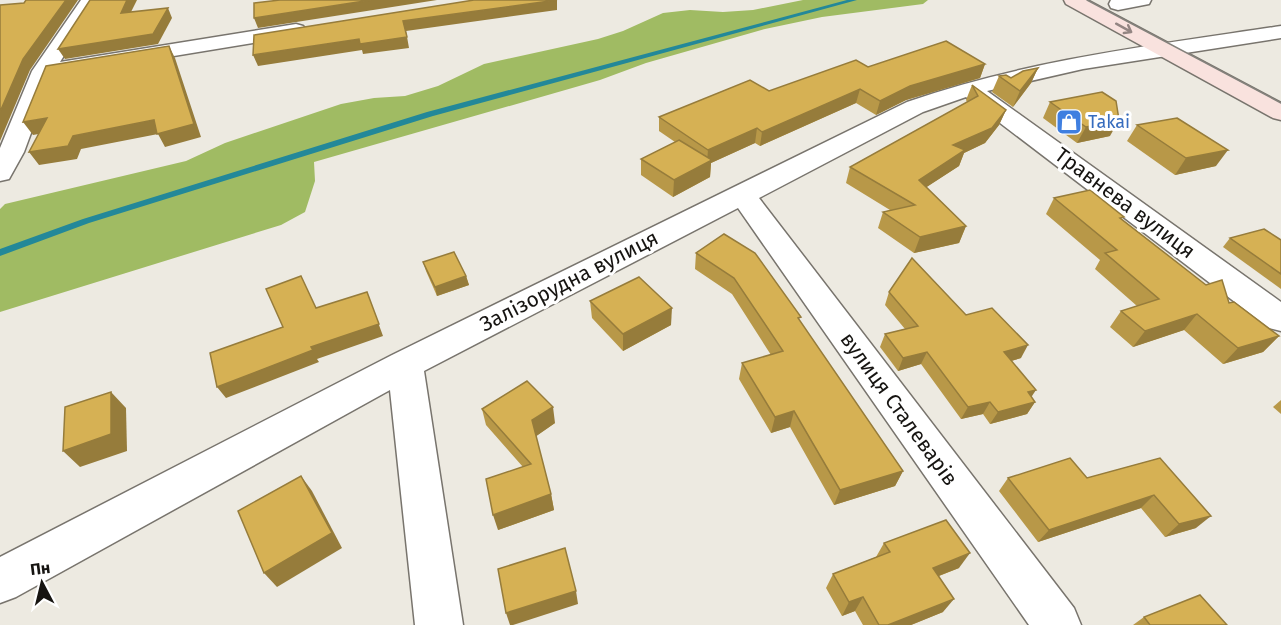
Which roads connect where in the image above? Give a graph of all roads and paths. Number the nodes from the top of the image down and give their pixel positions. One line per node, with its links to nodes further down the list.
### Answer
1 (90, 0): 10 (street)
2 (1073, 0): 8 (main road, one-way to 8)
3 (1142, 0): 4 (street)
4 (1115, 2): 7 (main road)
5 (311, 28): 10 (street)
6 (1281, 32): 7 (street, Залізорудна вулиця)
7 (1198, 45): 8 (street, Залізорудна вулиця); 9 (main road)
8 (1164, 50): 11 (street, Залізорудна вулиця); 12 (main road)
9 (1229, 61)
10 (43, 70): 13 (street)
11 (969, 88): 14 (street, Залізорудна вулиця); 15 (street, Травнева вулиця)
12 (1281, 113)
13 (0, 173)
14 (741, 193): 16 (street, Залізорудна вулиця); 19 (street, вулиця Сталеварів)
15 (1281, 319)
16 (405, 365): 17 (street, Залізорудна вулиця); 18 (street)
17 (0, 581)
18 (439, 625)
19 (1057, 625)

